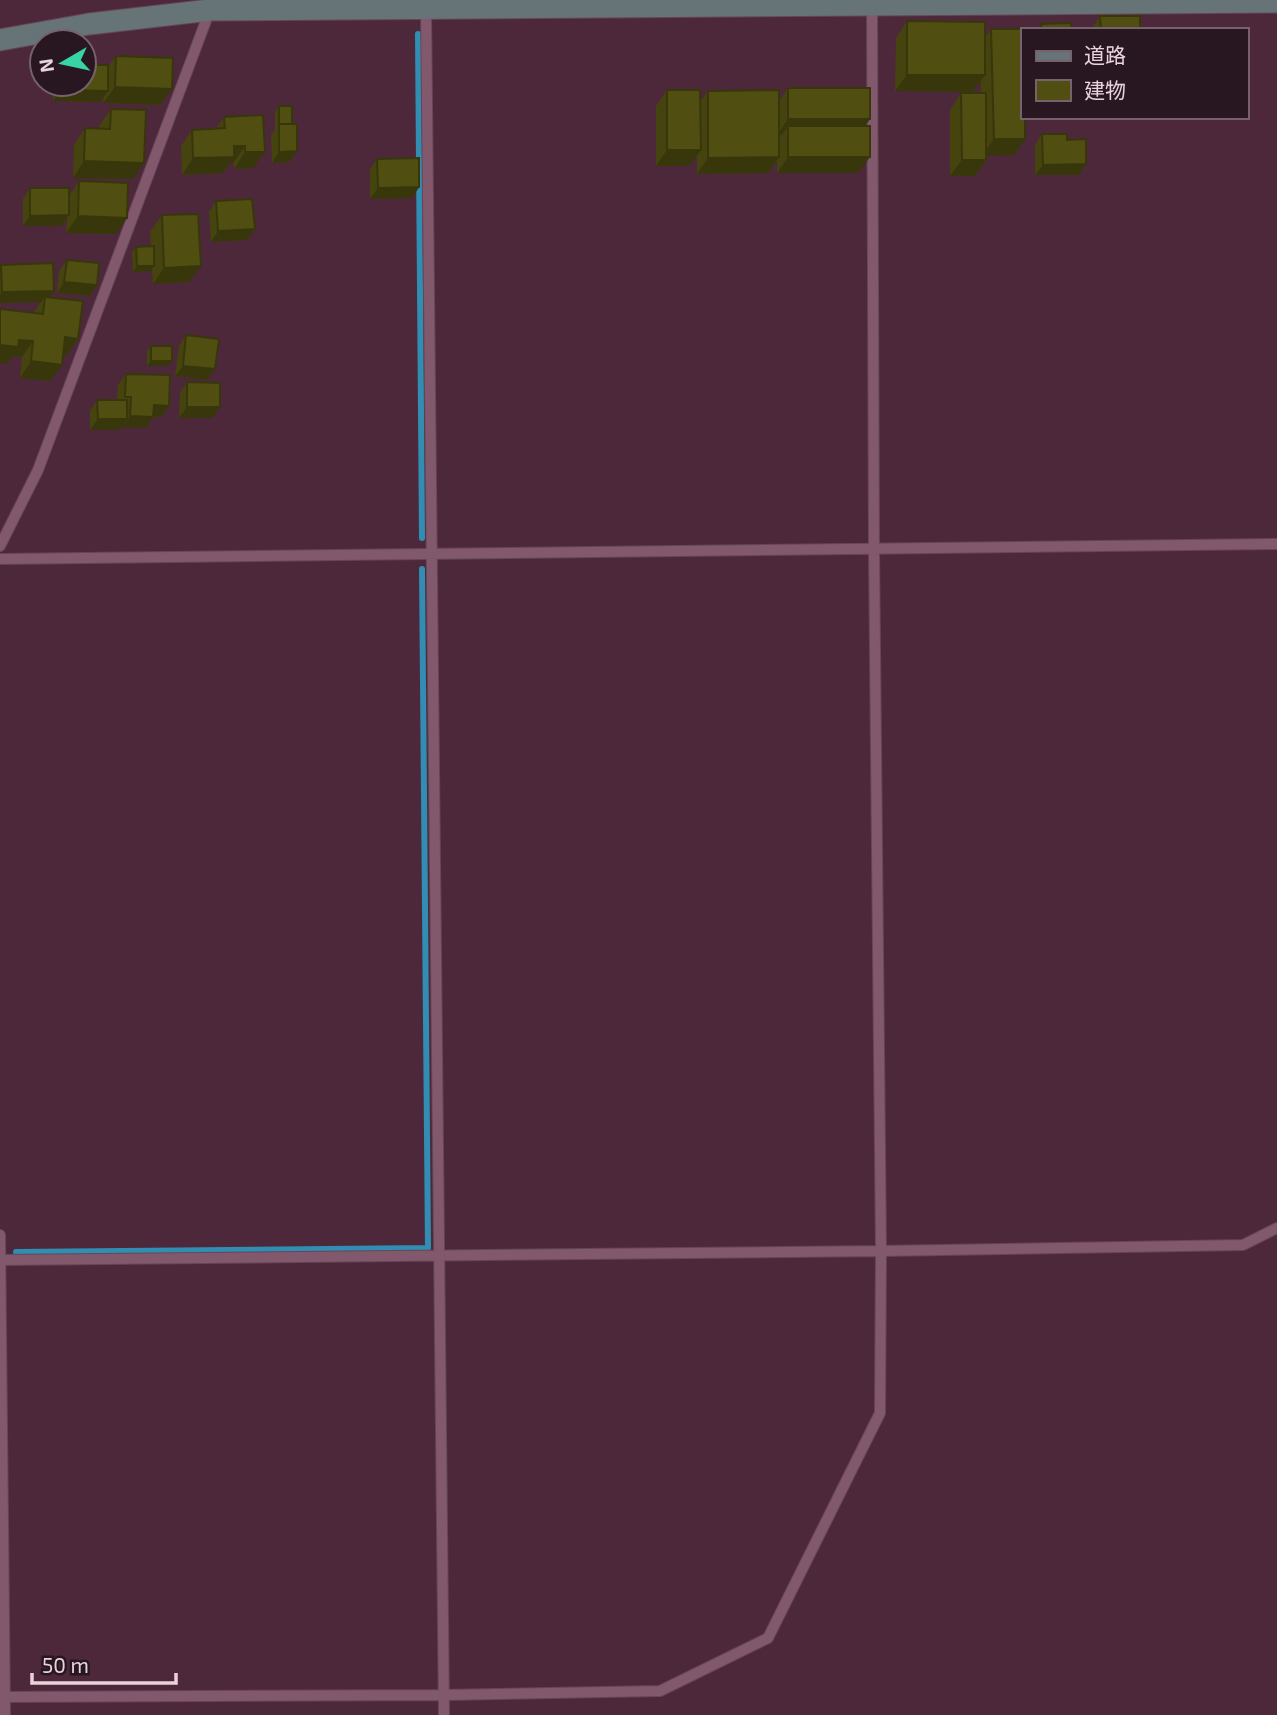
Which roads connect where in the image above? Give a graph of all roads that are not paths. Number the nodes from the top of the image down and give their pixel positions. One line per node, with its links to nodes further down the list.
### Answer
1 (975, 2): 2 (street); 4 (street)
2 (1277, 2)
3 (532, 4): 4 (street); 6 (street)
4 (872, 4): 10 (lane)
5 (210, 10): 6 (street); 7 (street); 9 (lane)
6 (426, 10): 11 (lane)
7 (0, 40)
8 (1277, 544): 10 (lane)
9 (0, 546)
10 (874, 549): 11 (lane); 15 (lane)
11 (434, 554): 12 (lane); 16 (lane)
12 (0, 559)
13 (1277, 1228): 15 (lane)
14 (0, 1235): 17 (lane)
15 (881, 1251): 16 (lane); 18 (lane)
16 (440, 1256): 17 (lane); 18 (lane)
17 (0, 1260): 19 (lane)
18 (444, 1695): 19 (lane); 21 (lane)
19 (2, 1697): 20 (lane)
20 (5, 1715)
21 (444, 1715)

